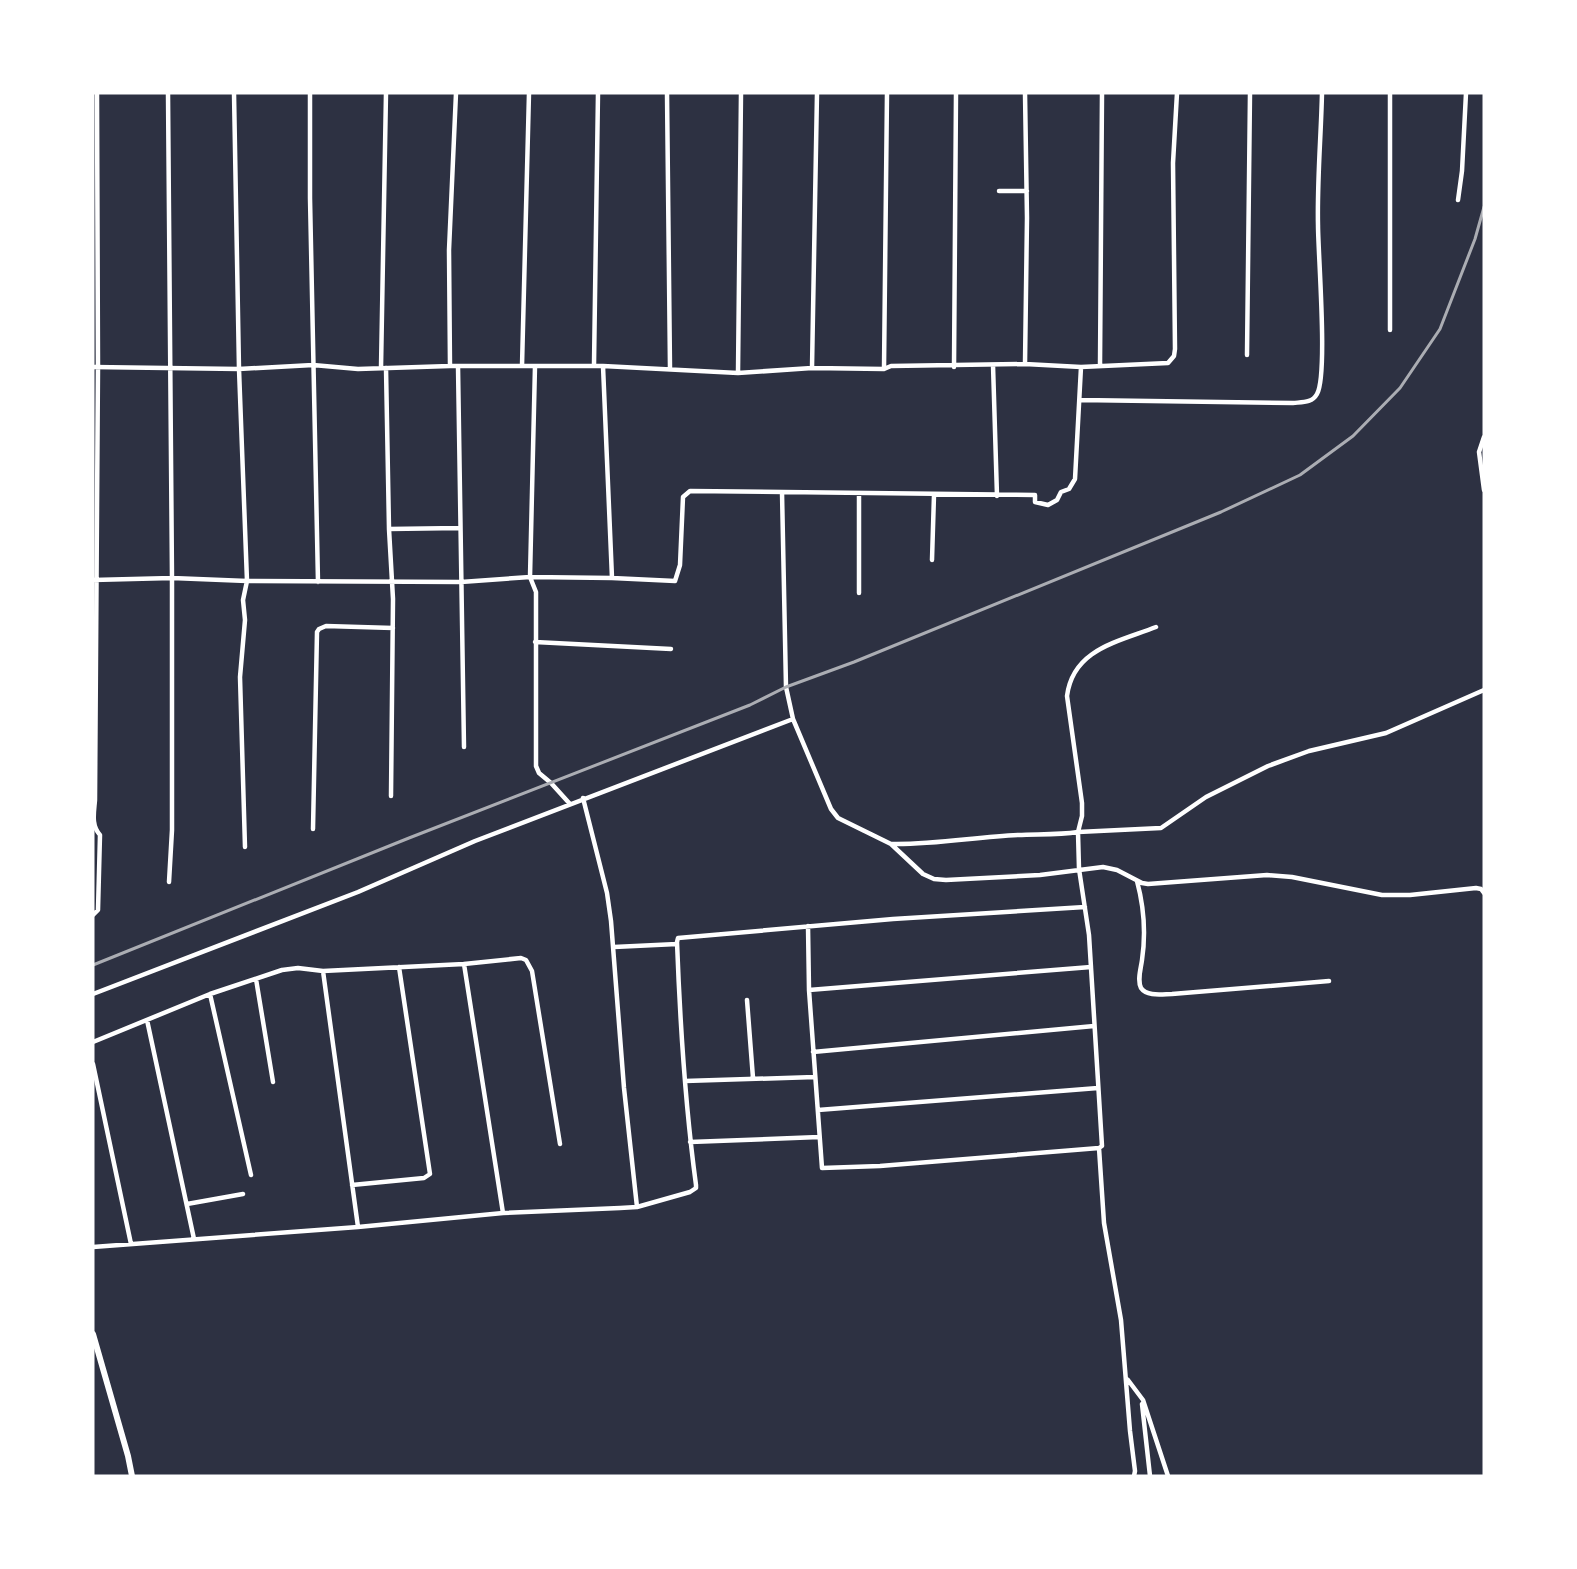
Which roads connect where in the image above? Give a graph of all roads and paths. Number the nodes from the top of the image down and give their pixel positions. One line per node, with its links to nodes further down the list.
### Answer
1 (97, 93): 36 (street)
2 (168, 93): 37 (street)
3 (234, 93): 43 (street)
4 (310, 93): 27 (street)
5 (386, 93): 40 (street)
6 (456, 93): 30 (street)
7 (529, 93): 32 (street)
8 (598, 93): 28 (street)
9 (667, 93): 41 (street)
10 (741, 93): 45 (street)
11 (817, 93): 42 (street)
12 (887, 93): 44 (street)
13 (956, 93): 38 (street)
14 (1025, 93): 22 (street)
15 (1102, 93): 35 (street)
16 (1177, 93): 35 (street)
17 (1250, 93): 25 (street)
18 (1323, 93): 46 (street)
19 (1389, 93): 24 (street)
20 (1466, 93): 23 (street)
21 (999, 191): 22 (street)
22 (1027, 191): 26 (street)
23 (1458, 200)
24 (1390, 330)
25 (1247, 354)
26 (1025, 364): 29 (street); 39 (street)
27 (313, 365): 40 (street); 43 (street); 62 (street)
28 (594, 365): 33 (street); 34 (street)
29 (993, 365): 38 (street); 52 (street)
30 (450, 366): 31 (street); 40 (street)
31 (458, 366): 32 (street); 53 (street)
32 (522, 366): 33 (street)
33 (535, 366): 57 (street)
34 (603, 366): 41 (street); 58 (street)
35 (1100, 366): 39 (street)
36 (95, 367): 37 (street); 59 (street)
37 (170, 367): 43 (street); 56 (street)
38 (954, 367): 44 (street)
39 (1081, 367): 46 (street)
40 (384, 368): 54 (street)
41 (670, 368): 45 (street)
42 (812, 368): 44 (street); 45 (street)
43 (239, 369): 60 (street)
44 (884, 369)
45 (738, 373)
46 (1080, 400): 52 (street)
47 (1484, 437): 48 (street)
48 (1484, 490)
49 (782, 492): 50 (street); 58 (street); 70 (street)
50 (859, 494): 51 (street); 64 (street)
51 (934, 495): 52 (street); 55 (street)
52 (997, 496)
53 (460, 528): 54 (street); 63 (street)
54 (389, 529): 61 (street)
55 (932, 560)
56 (172, 578): 59 (street); 60 (street); 81 (street)
57 (530, 578): 58 (street); 63 (street); 67 (street)
58 (612, 578)
59 (95, 580): 84 (street)
60 (246, 581): 62 (street); 78 (street)
61 (391, 581): 62 (street); 63 (street); 66 (street)
62 (318, 582)
63 (461, 582): 71 (street)
64 (859, 593)
65 (1156, 627): 76 (street)
66 (393, 628): 72 (street); 75 (street)
67 (535, 642): 68 (street); 74 (street)
68 (671, 649)
69 (1484, 690): 76 (street)
70 (793, 719): 73 (street); 77 (street)
71 (464, 747)
72 (391, 796)
73 (583, 798): 74 (street); 87 (street)
74 (570, 804): 95 (street)
75 (314, 829)
76 (1078, 832): 77 (street); 79 (street)
77 (891, 844): 79 (street)
78 (245, 847)
79 (1079, 868): 80 (street); 83 (street)
80 (1137, 881): 82 (street); 93 (street)
81 (170, 882)
82 (1484, 893)
83 (1085, 907): 85 (street); 90 (street)
84 (93, 915)
85 (808, 926): 86 (street); 94 (street)
86 (677, 944): 87 (street); 105 (street)
87 (614, 947): 117 (street)
88 (464, 964): 89 (street); 111 (street); 118 (street)
89 (399, 967): 91 (street); 114 (street)
90 (1090, 967): 94 (street); 99 (street)
91 (323, 971): 92 (street); 114 (street)
92 (256, 979): 96 (street); 106 (street)
93 (1329, 981)
94 (809, 990): 101 (street)
95 (93, 994)
96 (210, 994): 98 (street); 113 (street)
97 (747, 1000): 104 (street)
98 (147, 1020): 100 (street); 116 (street)
99 (1094, 1026): 101 (street); 107 (street)
100 (93, 1042)
101 (813, 1052): 103 (street)
102 (93, 1064): 121 (street)
103 (815, 1077): 104 (street); 108 (street)
104 (753, 1078): 105 (street)
105 (685, 1081): 110 (street)
106 (273, 1083)
107 (1098, 1088): 108 (street); 112 (street)
108 (818, 1110): 109 (street)
109 (819, 1137): 110 (street); 112 (street)
110 (690, 1142): 117 (street)
111 (560, 1144)
112 (1099, 1148): 124 (street)
113 (251, 1175)
114 (352, 1185): 119 (street)
115 (243, 1194): 116 (street)
116 (187, 1204): 120 (street)
117 (636, 1207): 118 (street)
118 (503, 1213): 119 (street)
119 (358, 1227): 120 (street)
120 (194, 1239): 121 (street)
121 (131, 1244): 122 (street)
122 (93, 1247)
123 (93, 1334): 126 (main road)
124 (1127, 1378): 125 (street); 127 (street)
125 (1142, 1399): 128 (street); 129 (street)
126 (132, 1476)
127 (1134, 1476)
128 (1150, 1476)
129 (1168, 1476)

